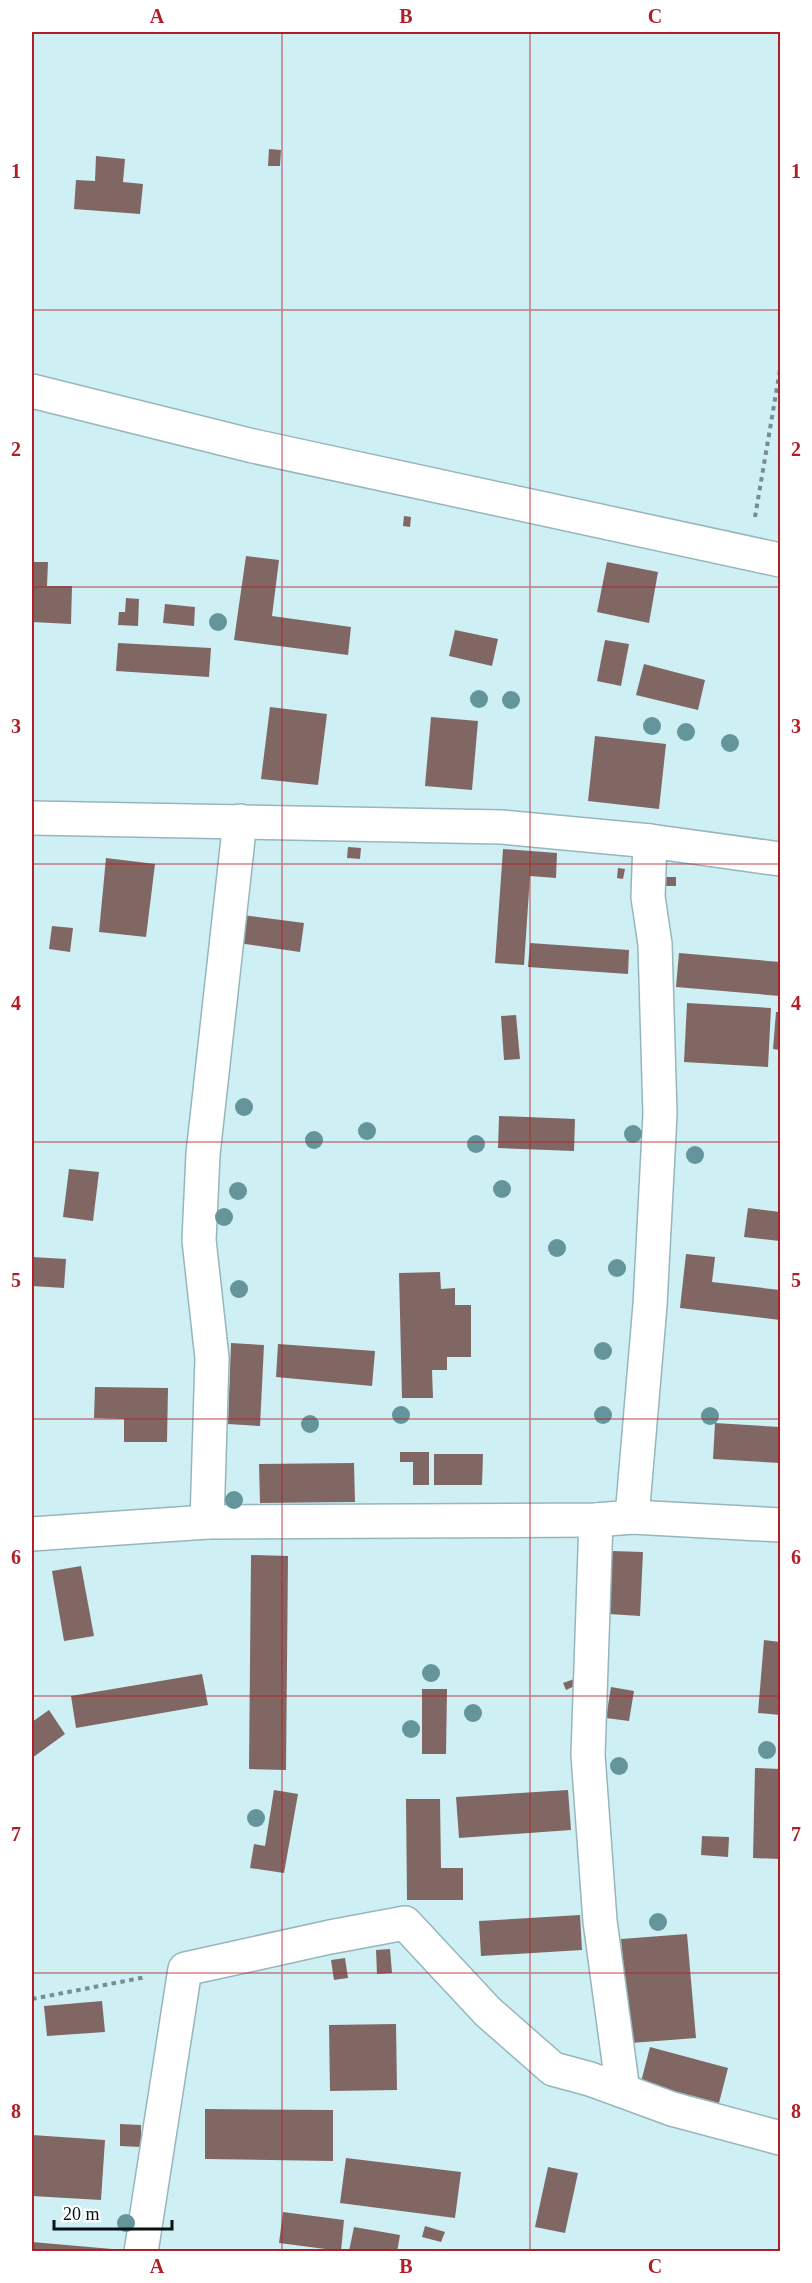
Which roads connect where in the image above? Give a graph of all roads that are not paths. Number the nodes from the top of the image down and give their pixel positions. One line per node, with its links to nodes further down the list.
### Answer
1 (32, 391): 2 (street)
2 (765, 557)
3 (32, 818): 4 (street)
4 (240, 821): 5 (street); 9 (street)
5 (650, 841): 6 (street); 7 (street)
6 (780, 859)
7 (632, 1517): 8 (street); 10 (street)
8 (596, 1520): 9 (street); 12 (street)
9 (207, 1522): 11 (street)
10 (780, 1525)
11 (32, 1534)
12 (623, 2091): 13 (street); 14 (street)
13 (780, 2138)
14 (141, 2252)

